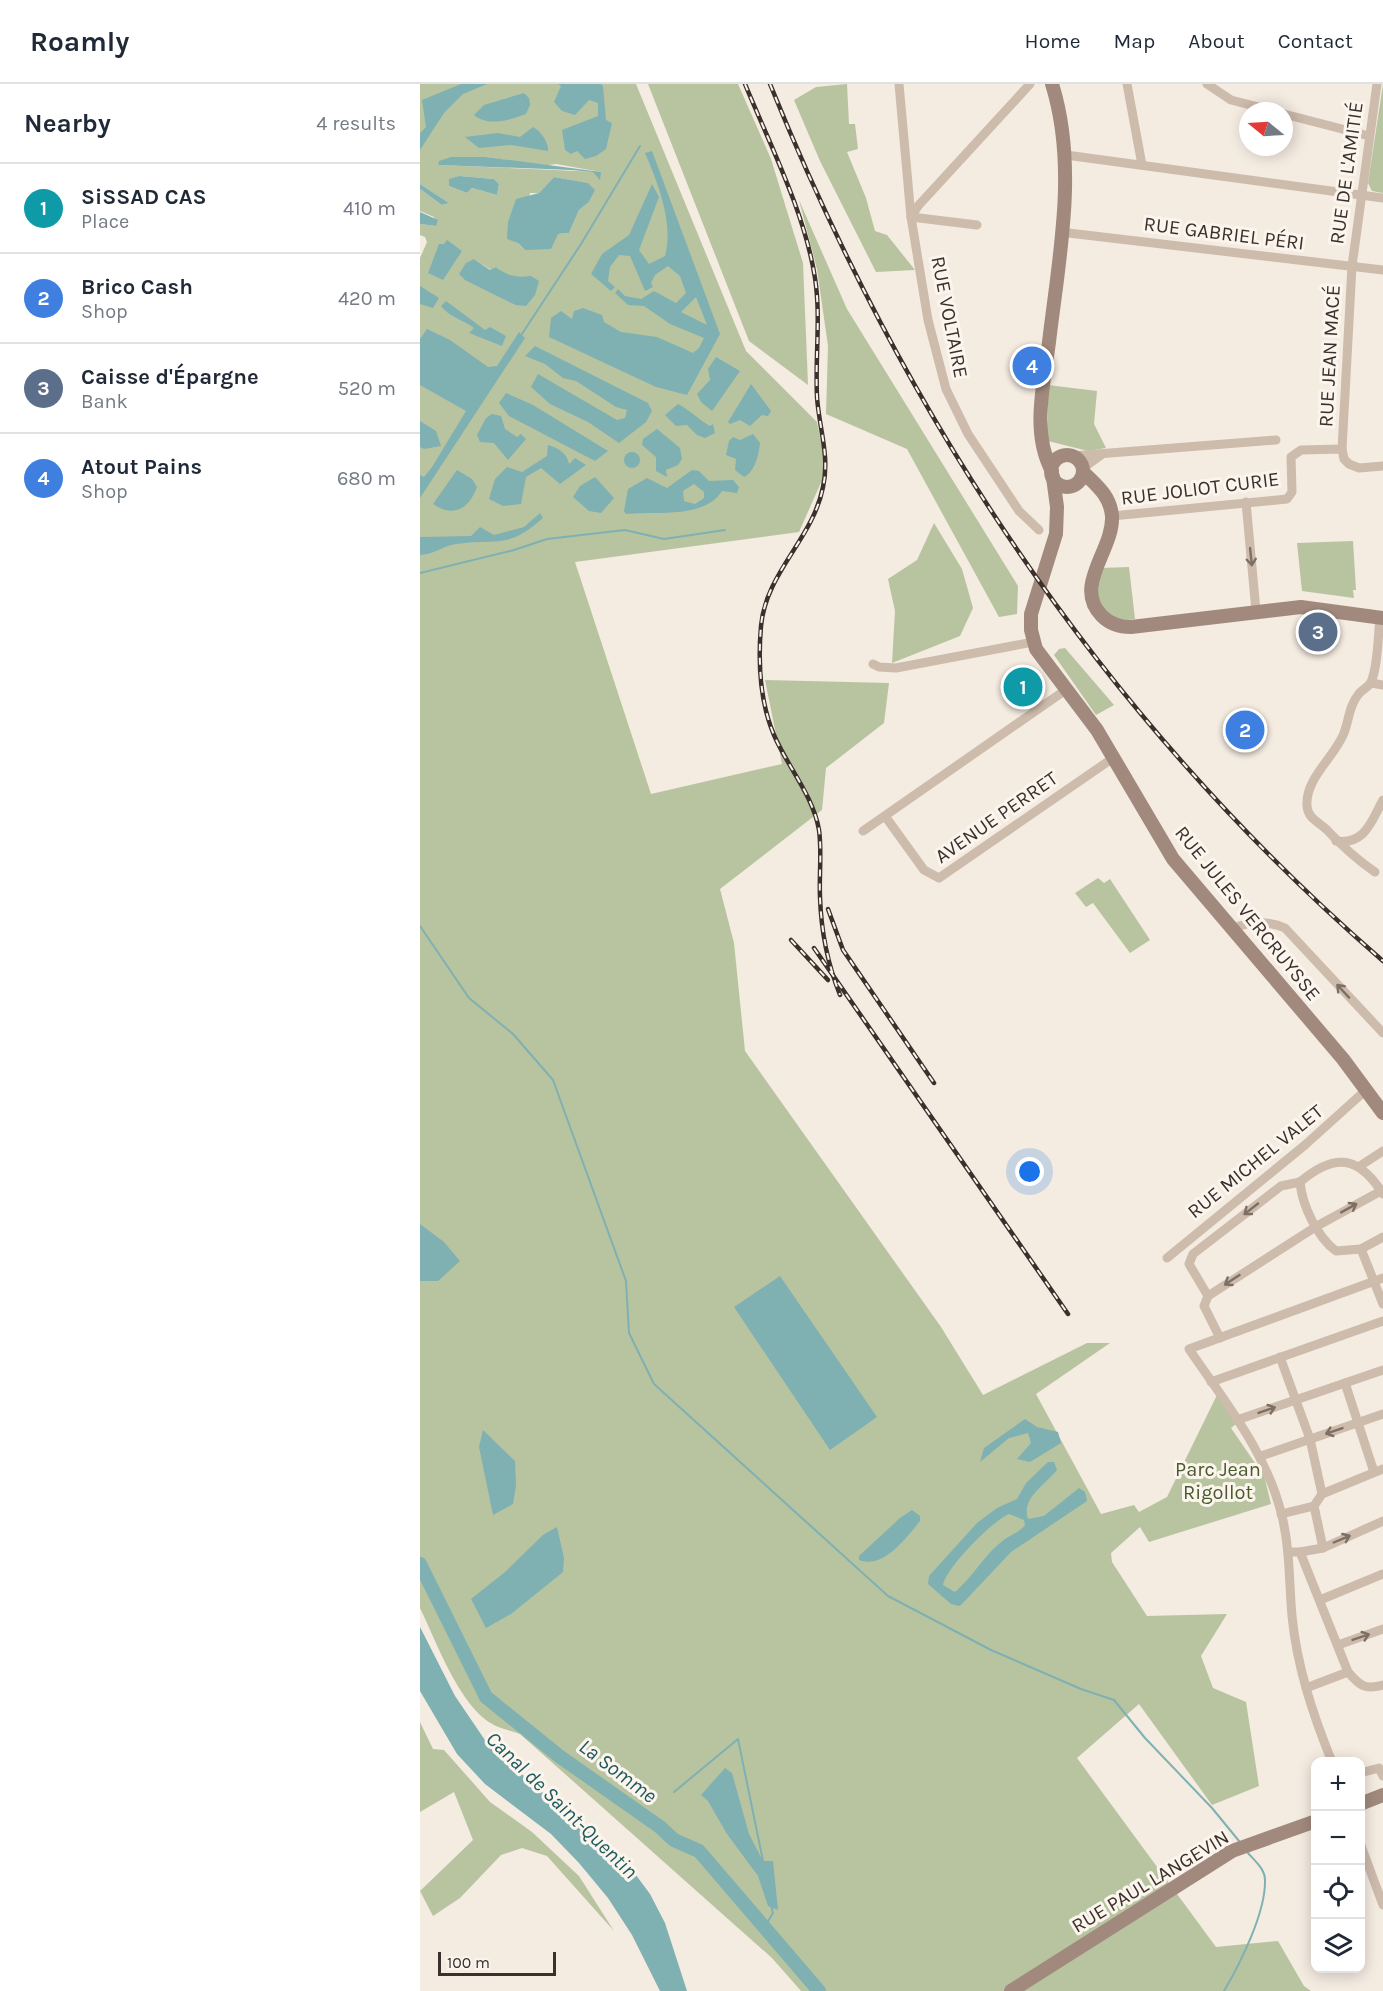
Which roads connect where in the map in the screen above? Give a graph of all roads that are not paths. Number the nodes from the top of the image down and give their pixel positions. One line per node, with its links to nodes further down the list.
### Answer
1 (899, 84): 14 (street, RUE VOLTAIRE)
2 (1030, 84): 14 (street)
3 (1052, 84): 10 (main road, RUE JULES VERCRUYSSE)
4 (1127, 84): 11 (street)
5 (1207, 84): 7 (street)
6 (1377, 84): 9 (street, RUE DE L'AMITIÉ)
7 (1239, 102)
8 (1293, 116): 9 (street)
9 (1369, 136): 12 (street, RUE DE L'AMITIÉ)
10 (1066, 155): 11 (street); 16 (main road, RUE JULES VERCRUYSSE)
11 (1142, 165): 12 (street)
12 (1361, 195): 13 (street); 17 (street, RUE DE L'AMITIÉ)
13 (1383, 198)
14 (911, 218): 15 (street); 30 (street, RUE VOLTAIRE)
15 (977, 225)
16 (1060, 232): 17 (street, RUE GABRIEL PÉRI); 19 (main road, RUE JULES VERCRUYSSE)
17 (1352, 266): 18 (street, RUE GABRIEL PÉRI); 21 (street, RUE JEAN MACÉ)
18 (1383, 270)
19 (1041, 430): 22 (main road); 25 (main road, RUE JULES VERCRUYSSE)
20 (1276, 440): 23 (street)
21 (1342, 449): 24 (street); 27 (street, RUE JOLIOT CURIE)
22 (1069, 455): 23 (street); 25 (main road); 26 (main road)
23 (1101, 455): 26 (street)
24 (1383, 466)
25 (1052, 474): 26 (main road); 28 (main road, RUE JULES VERCRUYSSE)
26 (1078, 477): 28 (main road); 29 (main road)
27 (1246, 502): 29 (street, RUE JOLIOT CURIE); 31 (street, one-way to 31)
28 (1057, 507): 33 (main road, RUE JULES VERCRUYSSE)
29 (1112, 516): 31 (main road)
30 (1039, 530)
31 (1257, 611): 32 (main road)
32 (1382, 618): 35 (street)
33 (1033, 642): 34 (street); 37 (main road, RUE JULES VERCRUYSSE)
34 (873, 664)
35 (1371, 682): 36 (street); 42 (street)
36 (1383, 685)
37 (1067, 689): 38 (main road, RUE JULES VERCRUYSSE); 40 (street)
38 (1113, 758): 40 (street, AVENUE PERRET); 44 (main road, RUE JULES VERCRUYSSE)
39 (1383, 800): 42 (street)
40 (885, 816): 41 (street)
41 (863, 831)
42 (1336, 841): 43 (street)
43 (1375, 872)
44 (1234, 928): 45 (street, one-way to 44); 46 (main road, RUE JULES VERCRUYSSE)
45 (1383, 1033)
46 (1366, 1090): 47 (main road, RUE JULES VERCRUYSSE); 55 (street, RUE MICHEL VALET)
47 (1383, 1113)
48 (1383, 1151): 49 (street)
49 (1360, 1166): 50 (street); 51 (street)
50 (1300, 1182): 52 (street); 57 (street, one-way to 57)
51 (1382, 1192): 52 (street, one-way to 51)
52 (1317, 1226): 54 (street); 57 (street, one-way to 57)
53 (1383, 1237): 54 (street)
54 (1361, 1249): 56 (street)
55 (1167, 1258)
56 (1379, 1280): 58 (street); 60 (street)
57 (1208, 1296): 60 (street)
58 (1383, 1304)
59 (1383, 1321): 61 (street)
60 (1220, 1338): 63 (street)
61 (1280, 1357): 63 (street); 65 (street)
62 (1383, 1370): 64 (street)
63 (1211, 1382): 67 (street)
64 (1345, 1383): 65 (street); 68 (street)
65 (1296, 1400): 67 (street, one-way to 65); 69 (street)
66 (1383, 1414): 68 (street)
67 (1237, 1420): 70 (street)
68 (1358, 1422): 69 (street, one-way to 69); 71 (street)
69 (1310, 1439): 70 (street); 72 (street)
70 (1261, 1455): 74 (street)
71 (1379, 1471): 72 (street)
72 (1322, 1494): 73 (street)
73 (1314, 1506): 74 (street); 76 (street)
74 (1281, 1514): 77 (street)
75 (1383, 1521): 76 (street, one-way to 75)
76 (1323, 1548): 78 (street)
77 (1288, 1552): 78 (street); 85 (street)
78 (1300, 1552): 80 (street)
79 (1383, 1574): 80 (street)
80 (1320, 1600): 82 (street)
81 (1383, 1629): 82 (street, one-way to 81)
82 (1338, 1645): 83 (street)
83 (1348, 1672): 84 (street); 85 (street)
84 (1383, 1685)
85 (1306, 1688): 86 (street)
86 (1330, 1757)
87 (1365, 1772): 88 (street)
88 (1383, 1776)
89 (1383, 1795): 90 (main road)
90 (1365, 1802)
91 (1311, 1823): 94 (main road, RUE PAUL LANGEVIN)
92 (1365, 1856): 93 (street)
93 (1382, 1899)
94 (1011, 1991)

